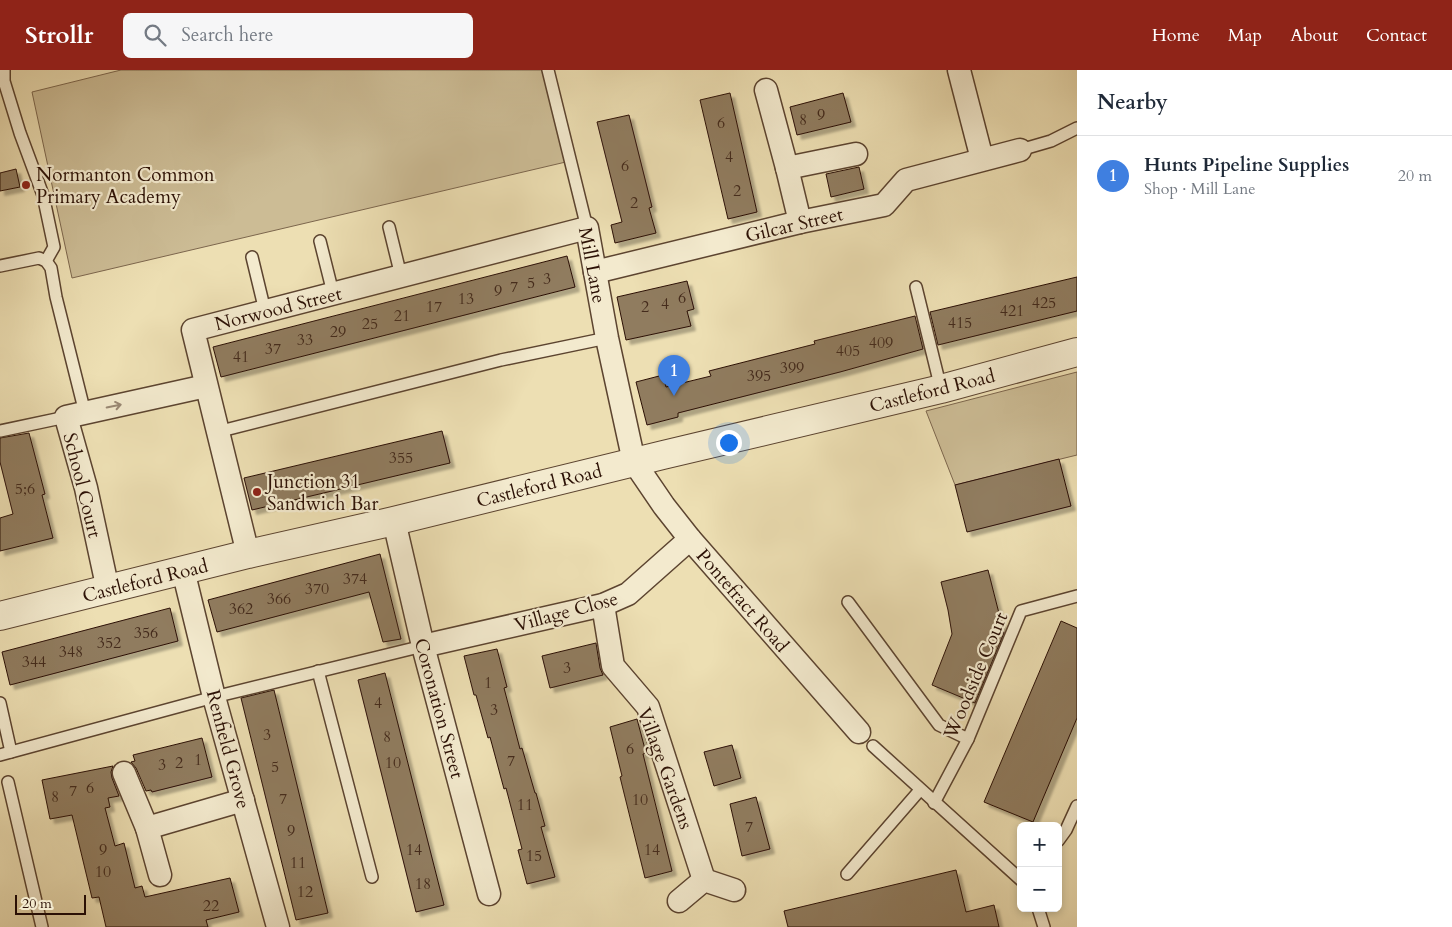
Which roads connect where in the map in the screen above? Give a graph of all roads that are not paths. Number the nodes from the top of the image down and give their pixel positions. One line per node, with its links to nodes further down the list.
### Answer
1 (4, 70): 15 (lane)
2 (548, 70): 12 (lane, Mill Lane)
3 (959, 70): 8 (street)
4 (766, 90): 9 (street)
5 (1077, 128): 6 (lane)
6 (1020, 150): 8 (street, Gilcar Street)
7 (856, 154): 9 (street)
8 (982, 159): 10 (street, Gilcar Street)
9 (788, 168): 10 (street)
10 (800, 222): 17 (street, Gilcar Street)
11 (389, 227): 18 (lane)
12 (587, 228): 17 (street, Mill Lane); 18 (street, Norwood Street)
13 (320, 241): 20 (lane)
14 (252, 257): 21 (lane)
15 (46, 261): 16 (lane); 26 (lane)
16 (0, 266)
17 (595, 272): 22 (street, Mill Lane)
18 (401, 276): 20 (street, Norwood Street)
19 (916, 286): 25 (lane)
20 (333, 294): 21 (street, Norwood Street)
21 (265, 311): 24 (street, Norwood Street)
22 (607, 338): 28 (lane); 29 (street, Mill Lane)
23 (1077, 352): 25 (street, Castleford Road)
24 (206, 386): 26 (street, one-way to 24); 28 (street, Norwood Street)
25 (940, 389): 29 (street, Castleford Road)
26 (76, 415): 27 (lane, School Court); 34 (street, School Court)
27 (0, 431)
28 (217, 432): 32 (street, Norwood Street)
29 (634, 462): 30 (street, Castleford Road); 31 (street, Pontefract Road)
30 (394, 521): 32 (street, Castleford Road); 39 (street, Coronation Street)
31 (690, 539): 37 (street, Village Close); 43 (street, Pontefract Road)
32 (248, 554): 33 (street, Castleford Road)
33 (183, 570): 34 (street, Castleford Road); 41 (street, Renfield Grove)
34 (108, 590): 38 (street, Castleford Road)
35 (1077, 596): 44 (lane, Woodside Court)
36 (848, 602): 44 (lane)
37 (603, 605): 39 (street, Village Close); 58 (street, Village Gardens)
38 (0, 616)
39 (423, 646): 40 (lane); 60 (street, Coronation Street)
40 (318, 671): 41 (lane); 57 (lane)
41 (214, 697): 45 (lane); 49 (street, Renfield Grove)
42 (0, 703): 45 (lane)
43 (866, 739): 48 (lane, Pontefract Road)
44 (968, 739): 50 (lane, Woodside Court)
45 (6, 754)
46 (124, 773): 52 (street)
47 (8, 782): 63 (lane)
48 (920, 790): 50 (lane, Pontefract Road); 54 (lane)
49 (243, 800): 52 (street); 64 (street, Renfield Grove)
50 (934, 803): 56 (lane, Pontefract Road)
51 (1077, 806): 53 (lane)
52 (148, 828): 55 (street)
53 (1062, 836)
54 (847, 874)
55 (160, 875)
56 (1017, 876)
57 (372, 877)
58 (704, 880): 59 (street); 61 (street)
59 (734, 890)
60 (489, 894)
61 (679, 901)
62 (1039, 912): 65 (lane)
63 (42, 927)
64 (278, 927)
65 (1044, 927)

